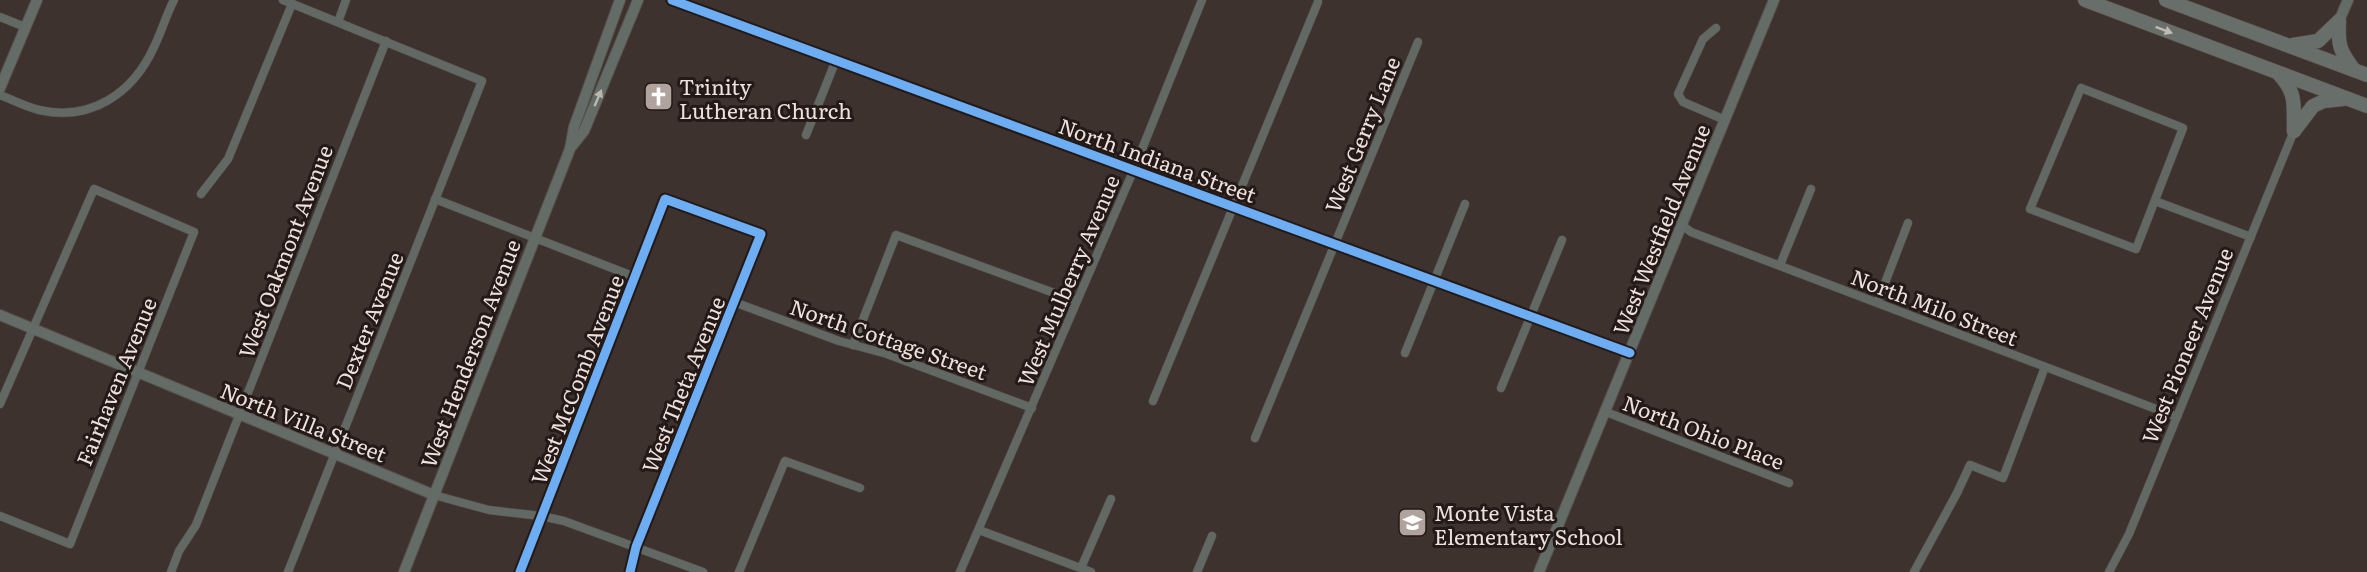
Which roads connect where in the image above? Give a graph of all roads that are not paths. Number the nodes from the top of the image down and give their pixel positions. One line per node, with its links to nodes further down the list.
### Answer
1 (37, 0): 18 (street)
2 (174, 0): 27 (street)
3 (283, 0): 14 (street)
4 (346, 0): 17 (street)
5 (620, 0): 33 (street, West Henderson Avenue)
6 (638, 0): 33 (street, West Henderson Avenue, one-way to 6)
7 (672, 0): 23 (street, North Indiana Street)
8 (1202, 0): 34 (street, West Mulberry Avenue)
9 (1774, 0): 30 (street, West Westfield Avenue)
10 (2085, 0): 24 (highway, one-way to 24)
11 (2166, 0): 22 (highway)
12 (2348, 0): 16 (street)
13 (1318, 2): 40 (street)
14 (292, 4): 17 (street); 36 (street)
15 (0, 17): 18 (street)
16 (2339, 21): 22 (highway); 25 (highway)
17 (338, 22): 20 (street)
18 (25, 27): 26 (street)
19 (1716, 28): 30 (street)
20 (386, 40): 37 (street, Dexter Avenue); 67 (street, West Oakmont Avenue)
21 (1418, 42): 47 (street, West Gerry Lane)
22 (2286, 45): 25 (highway)
23 (836, 60): 32 (street); 34 (street, North Indiana Street)
24 (2278, 73): 28 (highway); 31 (highway)
25 (2360, 73)
26 (0, 88)
27 (0, 95)
28 (2346, 98): 29 (highway); 31 (highway)
29 (2367, 106)
30 (1725, 120): 42 (street, West Westfield Avenue)
31 (2294, 131): 44 (street, West Pioneer Avenue)
32 (806, 135)
33 (570, 149): 45 (street, West Henderson Avenue)
34 (1134, 169): 40 (street, North Indiana Street); 51 (street, West Mulberry Avenue)
35 (1811, 189): 48 (street)
36 (201, 195)
37 (435, 199): 45 (street); 70 (street, Dexter Avenue)
38 (2155, 201): 38 (street); 44 (street)
39 (1465, 204): 50 (street)
40 (1235, 207): 47 (street, North Indiana Street); 63 (street)
41 (1908, 222): 53 (street)
42 (1682, 225): 48 (street, North Milo Street); 59 (street, West Westfield Avenue)
43 (761, 234): 49 (street, West McComb Avenue); 52 (street, West Theta Avenue)
44 (2251, 237): 68 (street, West Pioneer Avenue)
45 (535, 238): 49 (street); 73 (street, West Henderson Avenue)
46 (1562, 240): 55 (street)
47 (1336, 244): 50 (street, North Indiana Street); 69 (street, West Gerry Lane)
48 (1780, 265): 53 (street, North Milo Street)
49 (635, 277): 76 (street, West McComb Avenue)
50 (1435, 281): 55 (street, North Indiana Street); 58 (street)
51 (1076, 301): 57 (street); 65 (street, West Mulberry Avenue)
52 (734, 302): 57 (street, North Cottage Street); 79 (street, West Theta Avenue)
53 (1878, 302): 60 (street, North Milo Street)
54 (0, 315): 56 (street, North Villa Street)
55 (1531, 317): 59 (street, North Indiana Street); 62 (street)
56 (33, 328): 61 (street, North Villa Street); 61 (street, Fairhaven Avenue); 64 (street)
57 (853, 345): 65 (street, North Cottage Street)
58 (1405, 353)
59 (1630, 353): 66 (street, West Westfield Avenue)
60 (2045, 368): 68 (street, North Milo Street); 92 (street)
61 (136, 373): 67 (street, North Villa Street); 75 (street, Fairhaven Avenue)
62 (1501, 388)
63 (1153, 401)
64 (0, 404)
65 (1032, 408): 77 (street, West Mulberry Avenue)
66 (1606, 412): 71 (street, North Ohio Place); 91 (street, West Westfield Avenue)
67 (239, 415): 70 (street, North Villa Street); 81 (street, West Oakmont Avenue)
68 (2177, 417): 93 (street, West Pioneer Avenue)
69 (1255, 438)
70 (334, 454): 73 (street, North Villa Street); 82 (street, Dexter Avenue)
71 (1789, 483)
72 (860, 488): 87 (street)
73 (434, 495): 76 (street, North Villa Street); 83 (street, West Henderson Avenue)
74 (1111, 499): 80 (street)
75 (0, 516)
76 (541, 516): 79 (street, North Villa Street); 84 (street, West McComb Avenue)
77 (979, 530): 80 (street); 88 (street, West Mulberry Avenue)
78 (1212, 536): 90 (street)
79 (636, 547): 85 (street, West Theta Avenue); 86 (street, North Villa Street)
80 (1081, 568): 89 (street)
81 (171, 572)
82 (288, 572)
83 (404, 572)
84 (519, 572)
85 (630, 572)
86 (703, 572)
87 (739, 572)
88 (960, 572)
89 (1092, 572)
90 (1197, 572)
91 (1539, 572)
92 (1914, 572)
93 (2109, 572)

